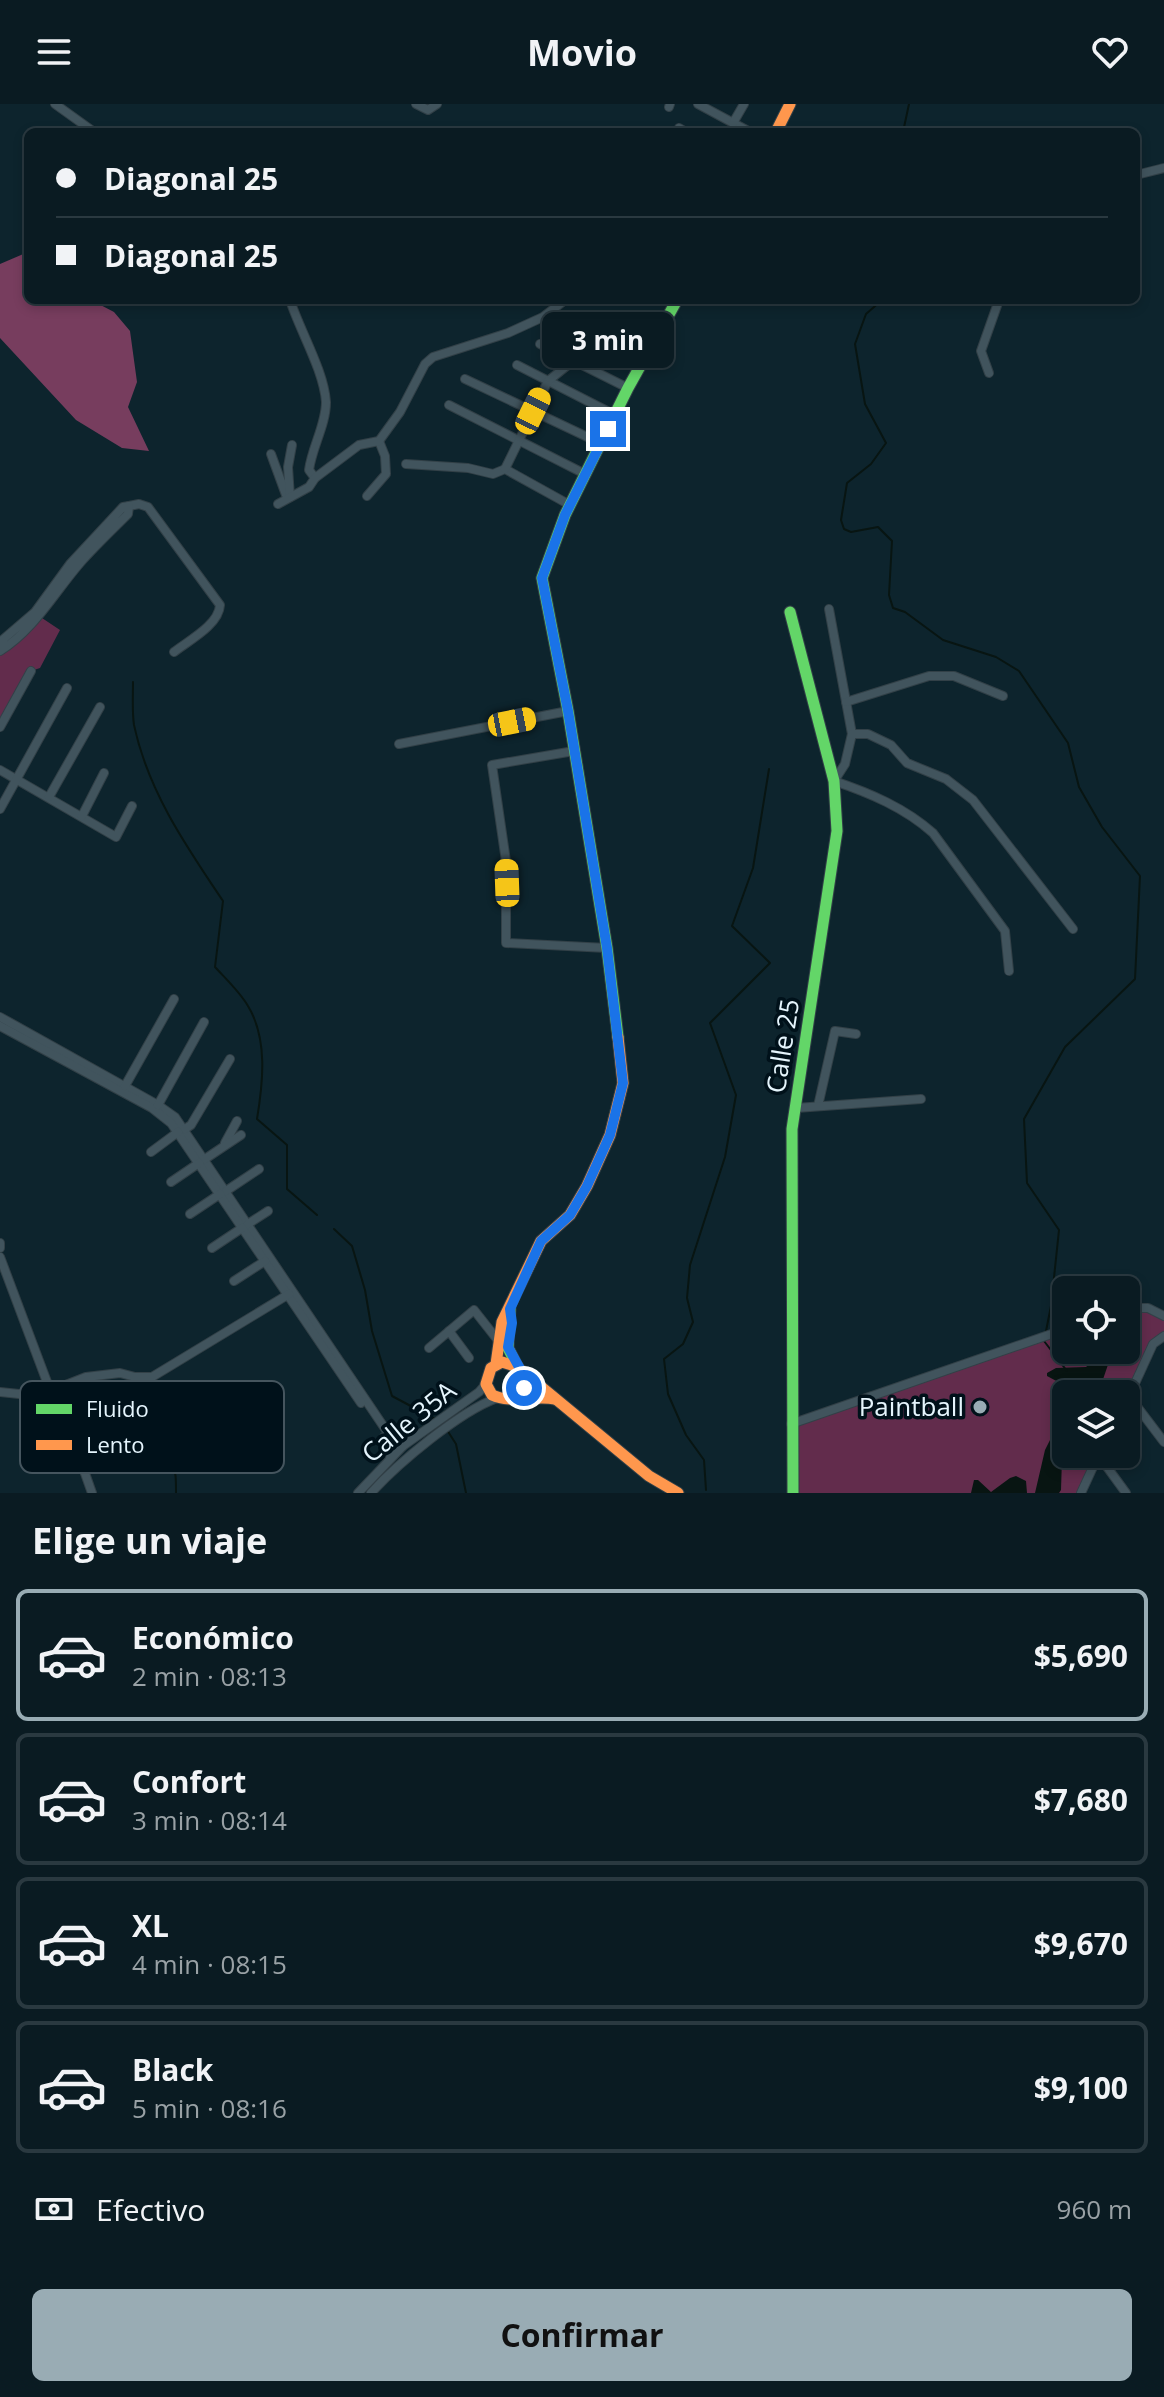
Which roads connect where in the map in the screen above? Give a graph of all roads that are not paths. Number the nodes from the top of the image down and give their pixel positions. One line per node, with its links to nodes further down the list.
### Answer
1 (55, 104): 9 (street)
2 (416, 104): 3 (street)
3 (437, 104)
4 (698, 104): 7 (street)
5 (744, 104): 8 (street)
6 (790, 104): 11 (street)
7 (708, 106): 8 (street)
8 (733, 123): 10 (street)
9 (88, 128)
10 (742, 128)
11 (778, 128)
12 (1164, 168): 13 (street)
13 (1140, 174)
14 (292, 304): 40 (street)
15 (560, 304): 33 (street)
16 (675, 304): 19 (street)
17 (998, 304): 25 (street)
18 (568, 324): 20 (street)
19 (660, 328): 20 (street); 22 (street)
20 (599, 338): 22 (street); 23 (street)
21 (540, 344): 23 (street)
22 (643, 359): 28 (street)
23 (573, 360): 27 (street); 28 (street)
24 (517, 365): 27 (street)
25 (989, 373)
26 (465, 379): 30 (street)
27 (548, 381): 30 (street); 31 (street)
28 (628, 388): 31 (street)
29 (449, 405): 32 (street)
30 (533, 411): 32 (street); 34 (street)
31 (615, 415): 34 (street)
32 (519, 439): 38 (street); 39 (street)
33 (379, 441): 40 (street); 41 (street)
34 (600, 443): 39 (street)
35 (292, 445): 42 (street)
36 (271, 454): 42 (street)
37 (406, 464): 38 (street)
38 (505, 469): 44 (street)
39 (585, 474): 44 (street)
40 (315, 478): 42 (street)
41 (367, 496)
42 (289, 498): 43 (street)
43 (278, 504)
44 (570, 505): 56 (street)
45 (129, 506): 48 (street); 49 (street); 50 (street)
46 (829, 609): 54 (street)
47 (790, 612): 64 (street, Calle 25)
48 (0, 642)
49 (0, 651)
50 (174, 652)
51 (31, 671): 57 (street)
52 (67, 688): 63 (street)
53 (1003, 696): 54 (street)
54 (846, 702): 58 (street)
55 (100, 707): 65 (street)
56 (568, 711): 59 (street); 60 (street)
57 (0, 727)
58 (852, 734): 64 (street); 69 (street)
59 (399, 744)
60 (574, 751): 70 (street); 70 (street)
61 (0, 770): 63 (street)
62 (104, 773): 68 (street)
63 (16, 779): 65 (street); 67 (street)
64 (834, 781): 71 (street); 82 (street, Calle 25)
65 (49, 797): 68 (street)
66 (132, 806): 68 (street)
67 (0, 809)
68 (82, 816)
69 (1073, 929)
70 (607, 948): 101 (street)
71 (1009, 971)
72 (174, 999): 78 (street)
73 (0, 1017): 78 (street)
74 (204, 1022): 80 (street)
75 (0, 1026): 84 (street)
76 (856, 1034): 81 (street)
77 (230, 1059): 84 (street)
78 (125, 1086): 80 (street)
79 (921, 1099): 81 (street)
80 (158, 1105): 84 (street)
81 (818, 1106): 82 (street)
82 (796, 1108): 122 (street, Calle 25)
83 (237, 1121): 86 (street)
84 (182, 1131): 87 (street); 88 (street)
85 (241, 1135): 86 (street)
86 (223, 1147): 88 (street)
87 (151, 1152)
88 (202, 1161): 90 (street); 91 (street)
89 (259, 1169): 91 (street)
90 (171, 1182)
91 (223, 1193): 93 (street); 94 (street)
92 (268, 1211): 94 (street)
93 (190, 1214)
94 (245, 1226): 95 (street); 97 (street); 99 (street)
95 (212, 1248)
96 (0, 1257): 113 (street)
97 (265, 1261): 98 (street); 99 (street)
98 (234, 1281)
99 (290, 1293): 114 (street); 124 (street); 125 (street)
100 (1140, 1308): 102 (street)
101 (510, 1309): 106 (street); 108 (street)
102 (1164, 1316)
103 (449, 1331): 106 (street); 107 (street); 109 (street)
104 (1052, 1334): 122 (street)
105 (1164, 1336): 112 (street)
106 (499, 1342): 108 (street); 110 (street)
107 (429, 1348)
108 (511, 1356): 111 (street)
109 (469, 1358)
110 (496, 1364): 111 (street); 115 (street)
111 (520, 1369): 118 (street); 120 (street)
112 (1137, 1380)
113 (47, 1381)
114 (75, 1381)
115 (483, 1388): 119 (street); 124 (street, Calle 35A)
116 (0, 1392): 117 (street)
117 (20, 1394)
118 (517, 1397): 119 (street); 120 (street)
119 (497, 1398): 131 (street, Calle 35A)
120 (559, 1400): 132 (street)
121 (1140, 1413): 123 (street)
122 (791, 1424): 133 (street, Calle 25)
123 (1164, 1442)
124 (403, 1446): 125 (street, Calle 35A)
125 (390, 1458): 130 (street, Calle 35A)
126 (1093, 1468): 134 (street)
127 (1108, 1468): 135 (street)
128 (85, 1473): 129 (street)
129 (92, 1493)
130 (358, 1493)
131 (371, 1493)
132 (678, 1493)
133 (793, 1493)
134 (1081, 1493)
135 (1126, 1493)

